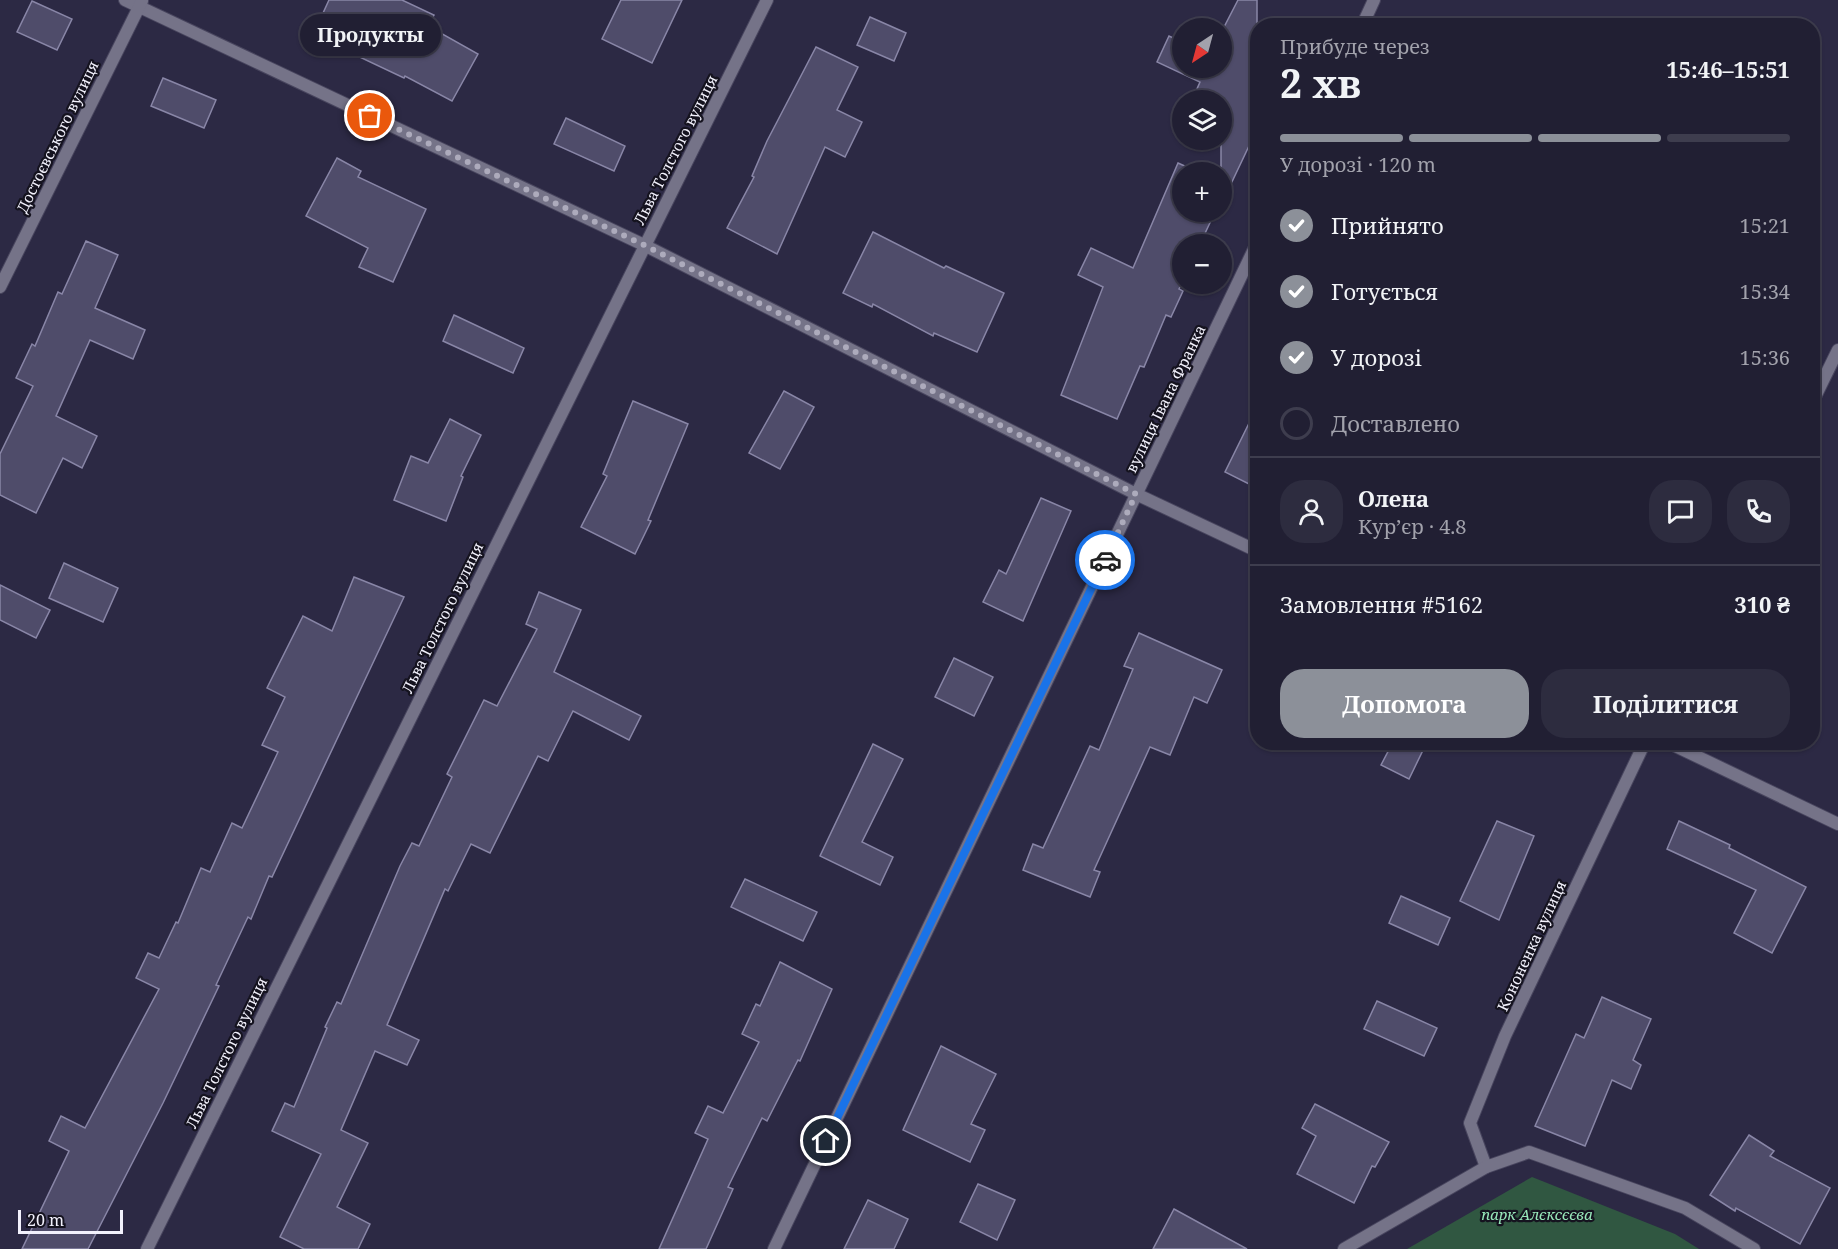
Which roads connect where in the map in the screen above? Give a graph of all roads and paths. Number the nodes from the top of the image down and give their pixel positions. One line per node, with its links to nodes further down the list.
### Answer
1 (125, 0): 4 (street)
2 (767, 0): 6 (street, Льва Толстого вулиця)
3 (1374, 0): 5 (street)
4 (140, 3): 6 (street); 8 (street, Достоєвського вулиця)
5 (1366, 18)
6 (644, 245): 11 (street); 17 (street, Льва Толстого вулиця)
7 (1250, 258): 11 (street, вулиця Івана Франка)
8 (0, 286)
9 (1838, 350): 10 (street)
10 (1820, 387)
11 (1136, 494): 12 (street); 18 (street, вулиця Івана Франка)
12 (1250, 548)
13 (1641, 750): 16 (street, Кононенка вулиця)
14 (1684, 750): 15 (street)
15 (1838, 824)
16 (1486, 1167): 19 (street); 20 (street)
17 (147, 1249)
18 (774, 1249)
19 (1344, 1249)
20 (1754, 1249)

